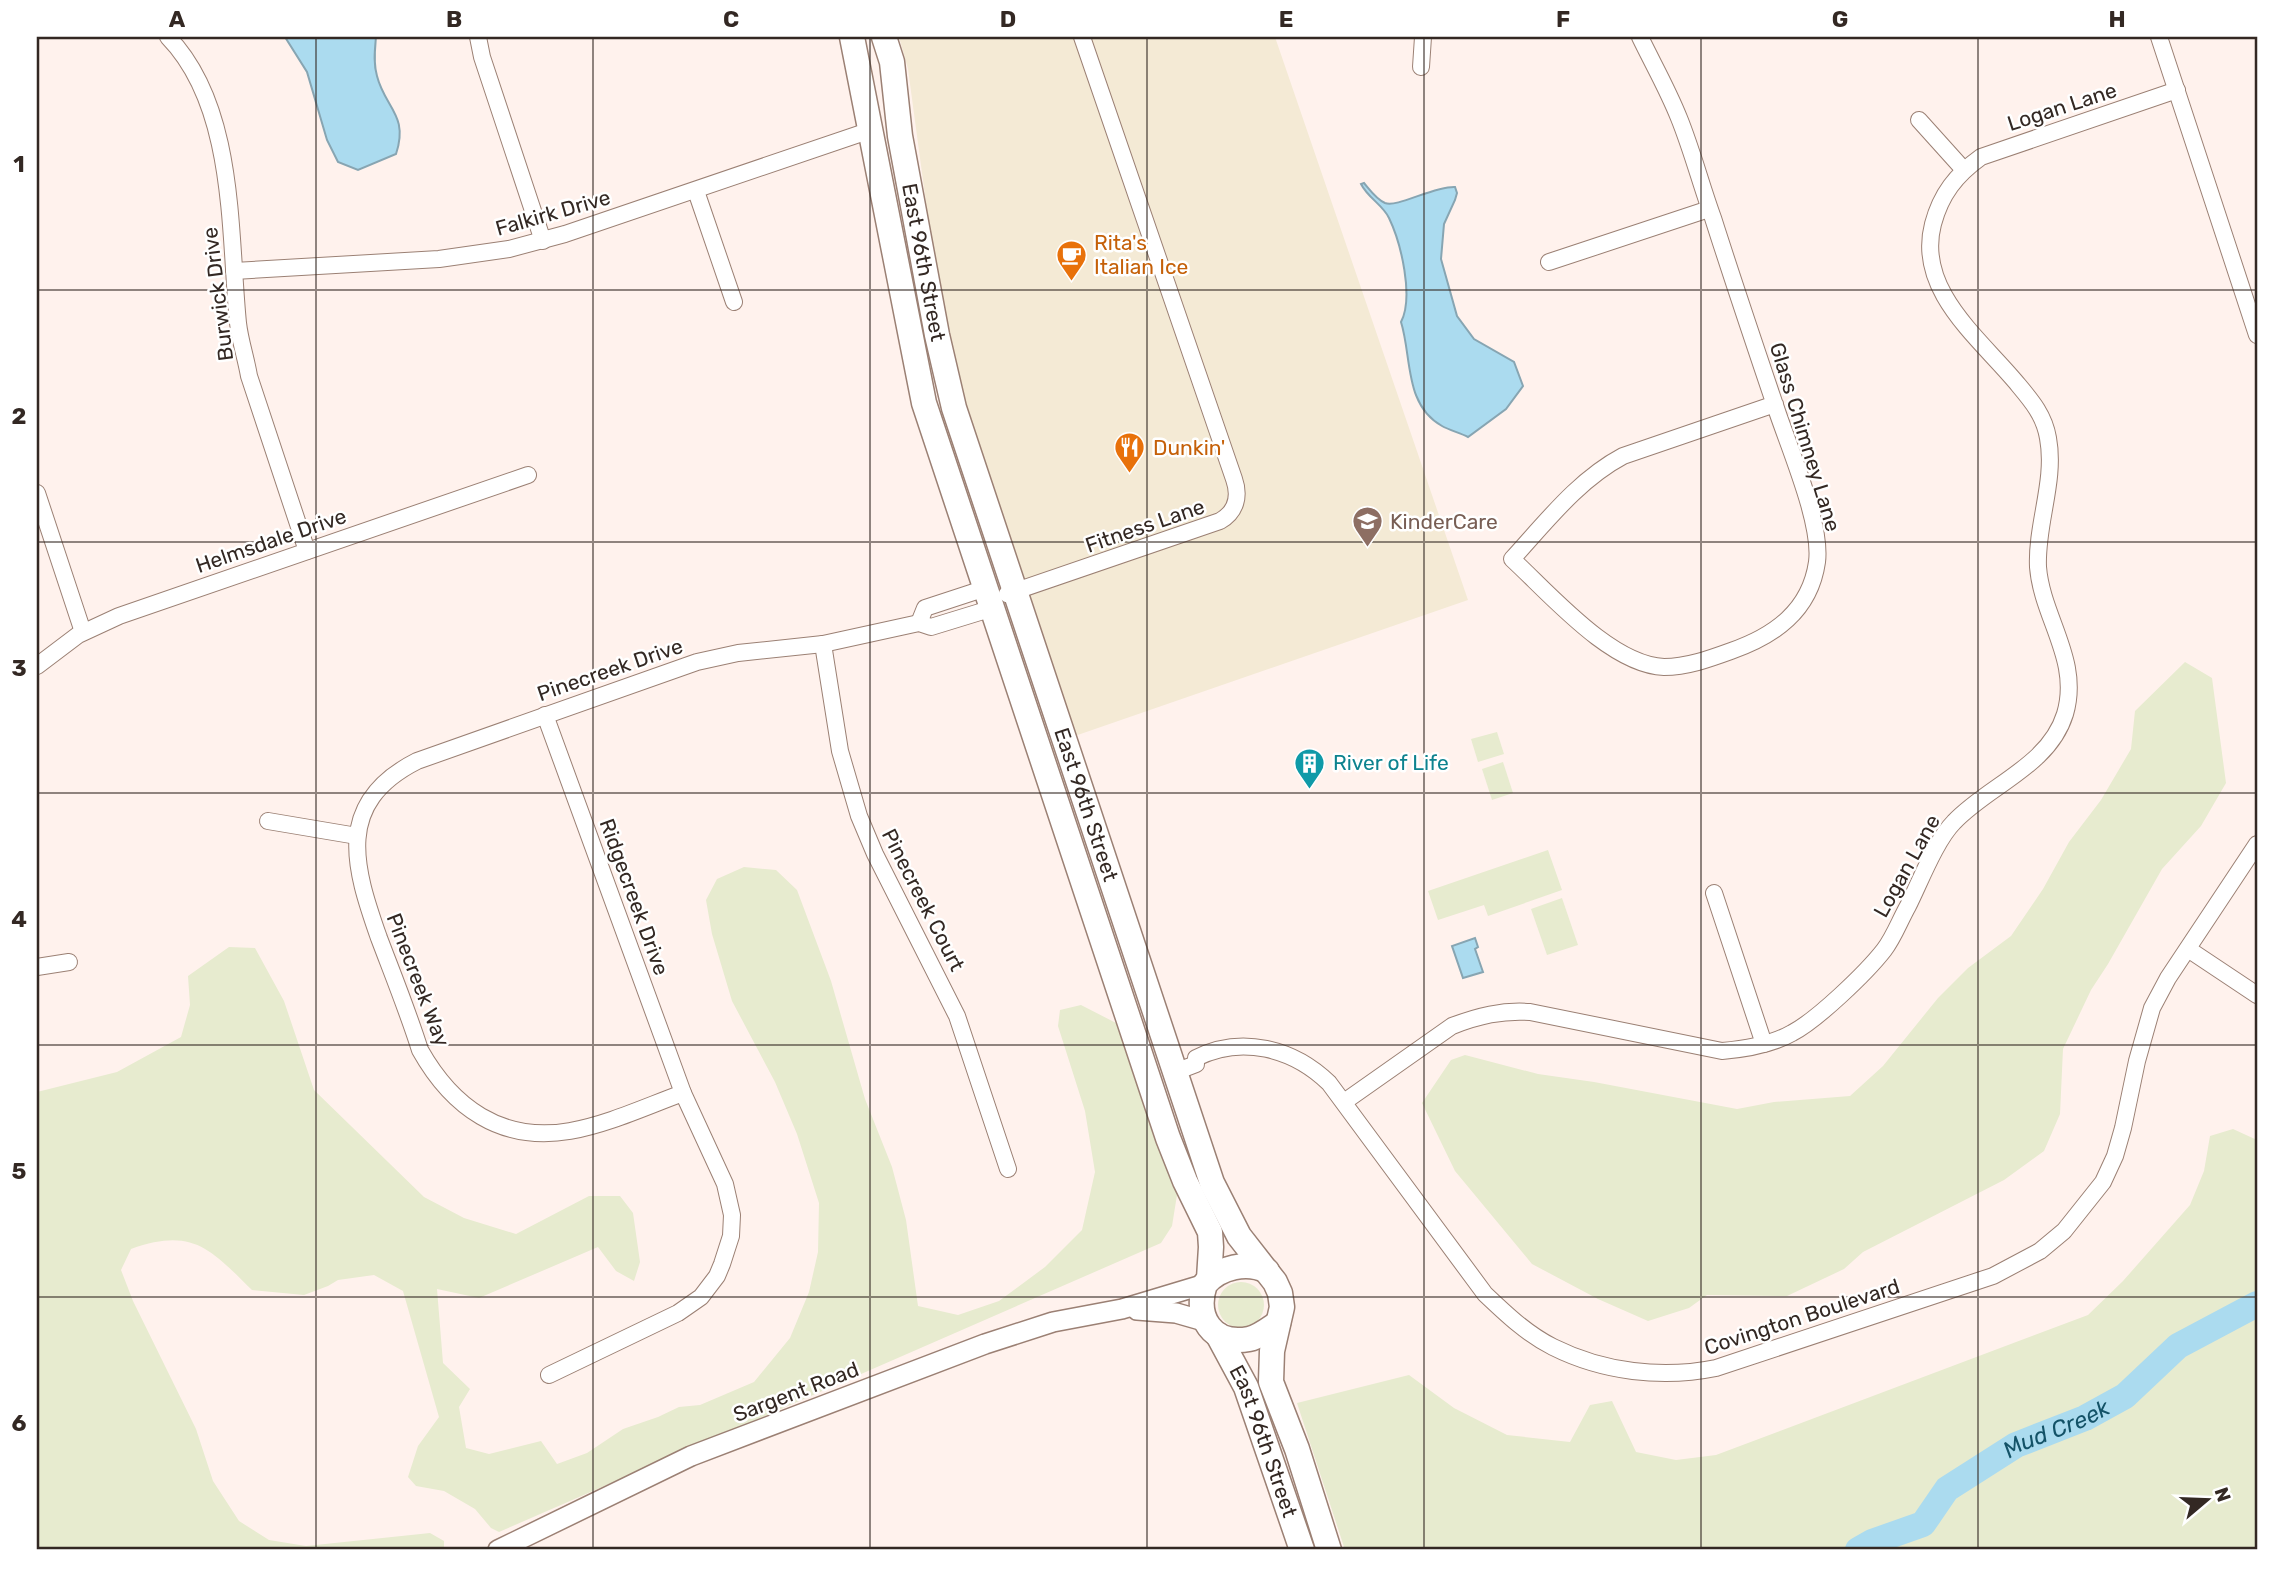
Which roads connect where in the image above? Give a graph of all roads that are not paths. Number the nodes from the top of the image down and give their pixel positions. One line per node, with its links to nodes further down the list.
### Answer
1 (168, 37): 18 (street, Burwick Drive)
2 (478, 37): 16 (street)
3 (852, 37): 12 (main road, East 96th Street)
4 (884, 37): 25 (main road, East 96th Street)
5 (1082, 37): 25 (street, Fitness Lane)
6 (1423, 37): 9 (street)
7 (1640, 37): 15 (street, Glass Chimney Lane)
8 (2159, 37): 10 (street)
9 (1421, 67)
10 (2177, 90): 13 (street, Logan Lane); 20 (street)
11 (1919, 120): 13 (street)
12 (871, 130): 14 (street, Falkirk Drive); 26 (main road, East 96th Street)
13 (1964, 170): 40 (street, Logan Lane)
14 (696, 191): 16 (street, Falkirk Drive); 19 (street)
15 (1709, 209): 17 (street); 21 (street, Glass Chimney Lane)
16 (543, 241): 18 (street, Falkirk Drive)
17 (1549, 262)
18 (234, 271): 24 (street, Burwick Drive)
19 (734, 302)
20 (2257, 335)
21 (1775, 404): 21 (street, Glass Chimney Lane)
22 (528, 475): 24 (street, Helmsdale Drive)
23 (37, 493): 27 (street)
24 (307, 551): 27 (street, Helmsdale Drive)
25 (1015, 592): 26 (street, Fitness Lane); 41 (main road, East 96th Street)
26 (990, 598): 28 (street, Pinecreek Drive); 36 (main road, East 96th Street)
27 (83, 632): 29 (street, Helmsdale Drive)
28 (823, 644): 30 (street, Pinecreek Drive); 46 (street, Pinecreek Court)
29 (37, 666)
30 (545, 715): 32 (street, Pinecreek Drive); 44 (street, Ridgecreek Drive)
31 (268, 821): 32 (street)
32 (357, 836): 44 (street, Pinecreek Way)
33 (2257, 844): 35 (street, Covington Boulevard)
34 (1714, 893): 40 (street)
35 (2188, 949): 39 (street); 45 (street, Covington Boulevard)
36 (1108, 960): 43 (main road); 48 (main road, East 96th Street)
37 (69, 962): 38 (street)
38 (37, 967)
39 (2257, 995)
40 (1765, 1044): 45 (street, Logan Lane)
41 (1167, 1048): 42 (street); 43 (main road, East 96th Street)
42 (1196, 1058): 43 (street, Covington Boulevard); 45 (street, Covington Boulevard)
43 (1175, 1072): 47 (main road, East 96th Street)
44 (683, 1093): 52 (street, Ridgecreek Drive)
45 (1344, 1102)
46 (1009, 1168)
47 (1267, 1272): 48 (main road); 50 (main road, East 96th Street)
48 (1207, 1282): 49 (street, Sargent Road); 51 (main road, East 96th Street)
49 (1122, 1309): 51 (street, Sargent Road); 53 (street, Sargent Road)
50 (1278, 1324): 51 (main road); 55 (main road, East 96th Street)
51 (1211, 1328): 54 (main road, East 96th Street)
52 (549, 1375)
53 (498, 1550)
54 (1302, 1550)
55 (1329, 1550)

